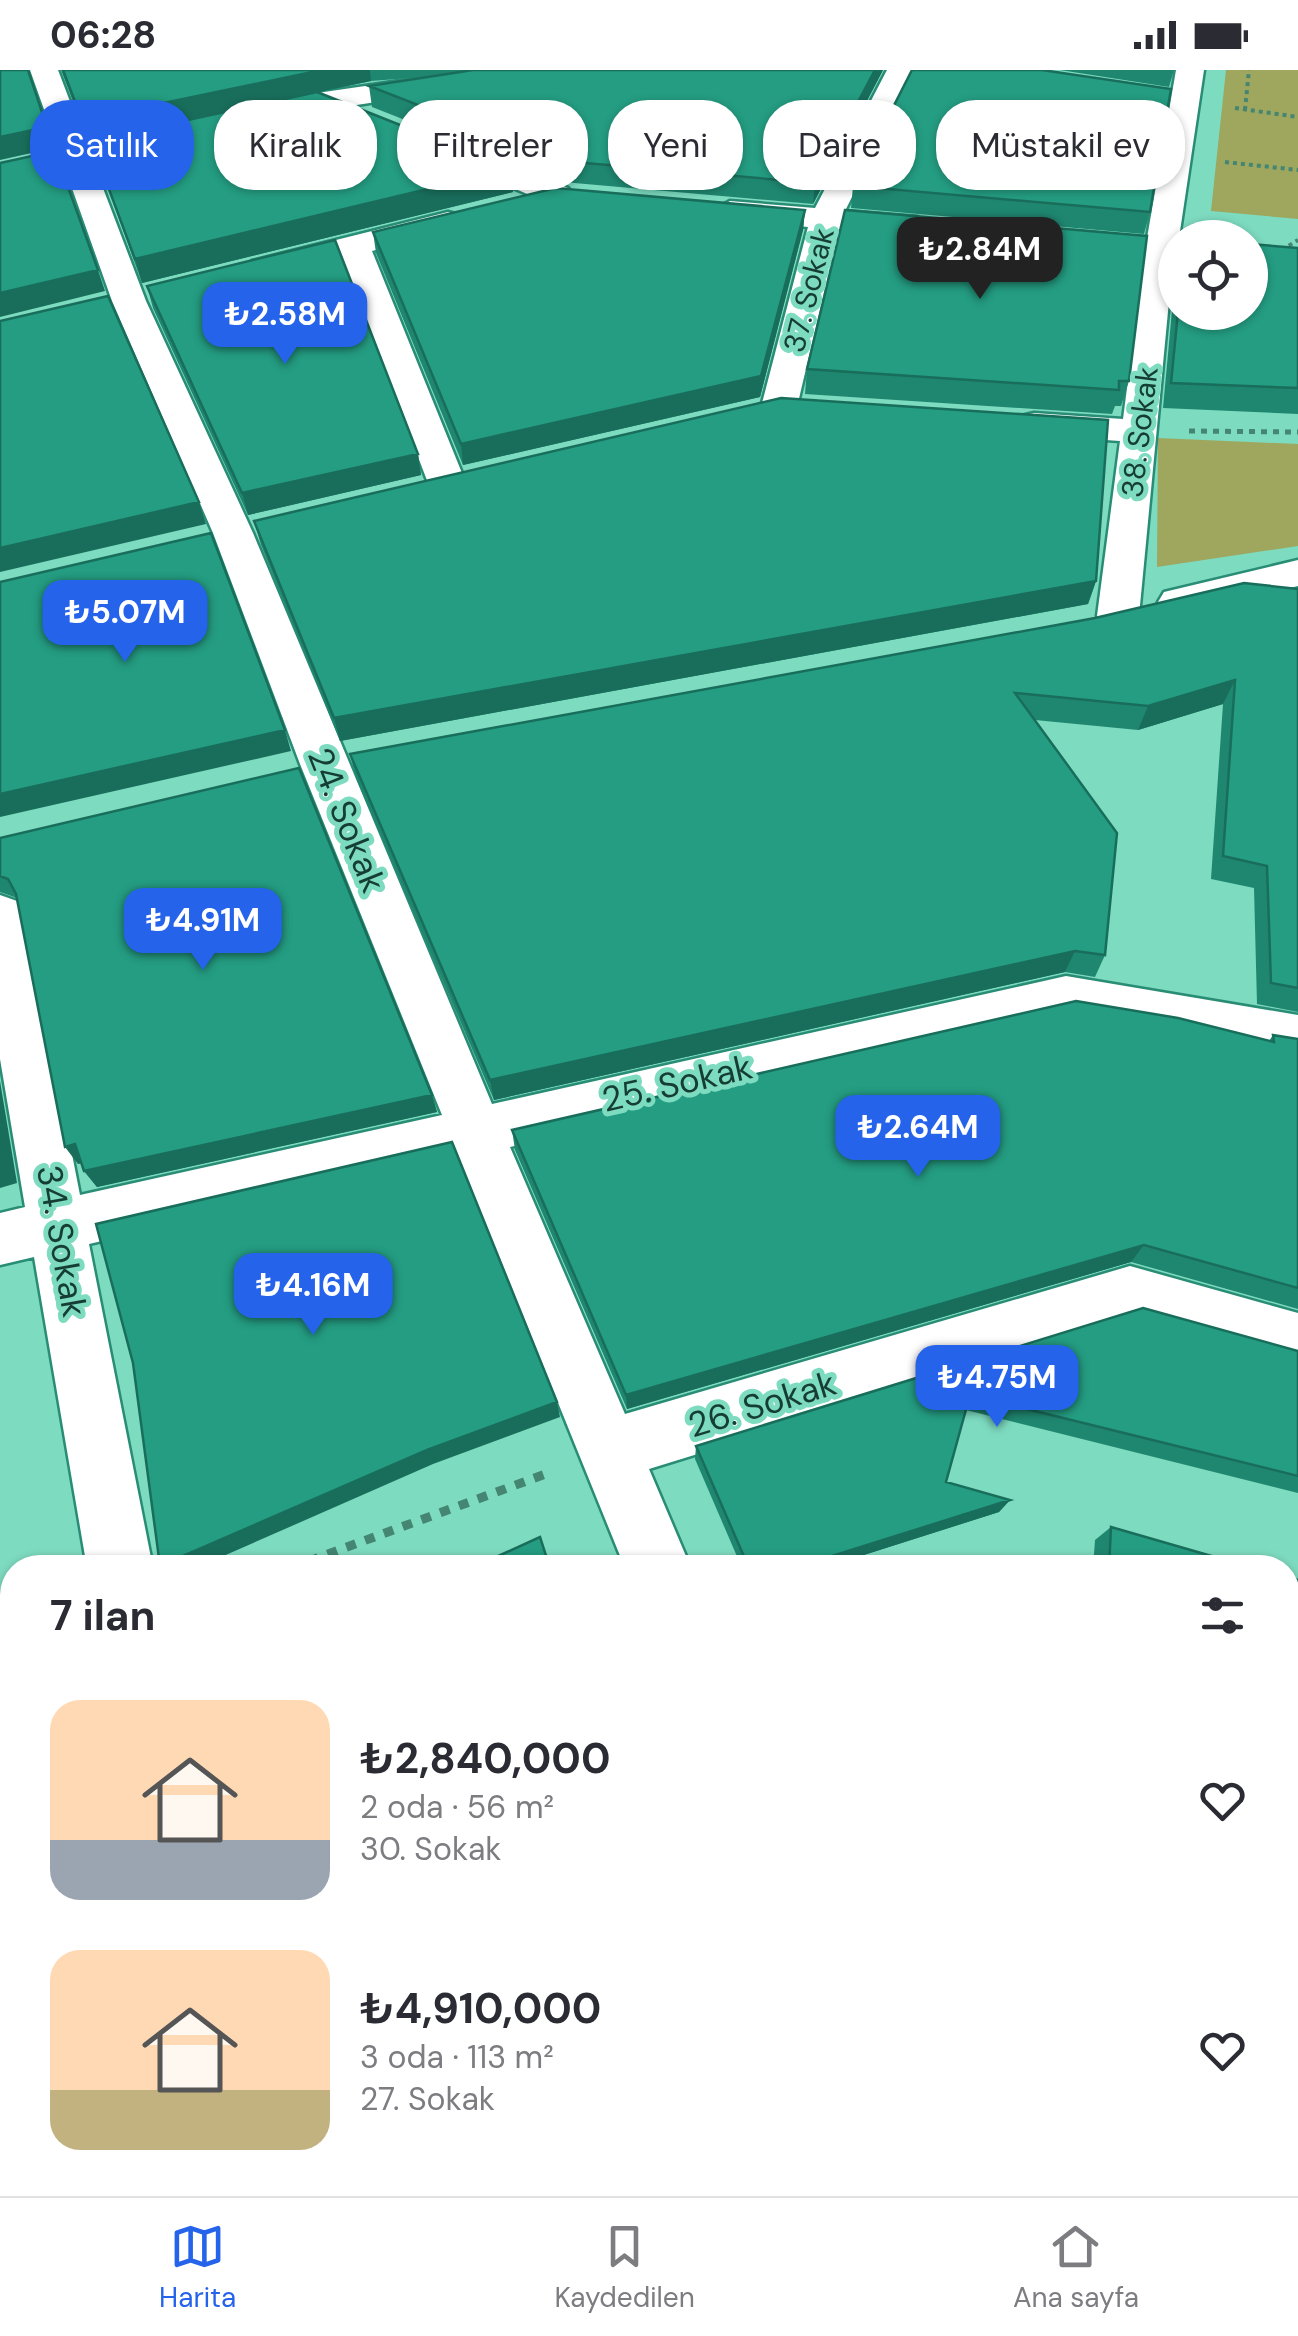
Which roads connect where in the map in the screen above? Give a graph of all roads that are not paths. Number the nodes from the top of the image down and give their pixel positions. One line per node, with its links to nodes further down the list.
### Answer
1 (44, 70): 27 (street, 24. Sokak)
2 (338, 70): 6 (street)
3 (532, 70): 7 (street)
4 (902, 70): 12 (street, 37. Sokak)
5 (1180, 90): 13 (street, 38. Sokak)
6 (324, 100)
7 (331, 100)
8 (545, 190): 9 (street)
9 (557, 195): 10 (street); 16 (street)
10 (595, 198)
11 (691, 207): 12 (street)
12 (826, 218): 14 (street); 20 (street, 37. Sokak)
13 (1170, 220)
14 (944, 229)
15 (1042, 238): 17 (street)
16 (353, 246): 18 (street); 23 (street)
17 (1158, 248)
18 (242, 274)
19 (1158, 314): 22 (street, 38. Sokak)
20 (780, 411)
21 (988, 421): 22 (street)
22 (1140, 431): 24 (street, 38. Sokak)
23 (408, 492)
24 (1298, 572)
25 (0, 914): 28 (street, 34. Sokak)
26 (1298, 1036): 27 (street, 25. Sokak)
27 (475, 1128): 28 (street, 25. Sokak); 31 (street, 24. Sokak)
28 (60, 1226): 29 (street, 25. Sokak); 32 (street, 34. Sokak)
29 (0, 1238)
30 (1298, 1340): 31 (street, 26. Sokak)
31 (609, 1450): 33 (street, 24. Sokak)
32 (118, 1555)
33 (653, 1555)

